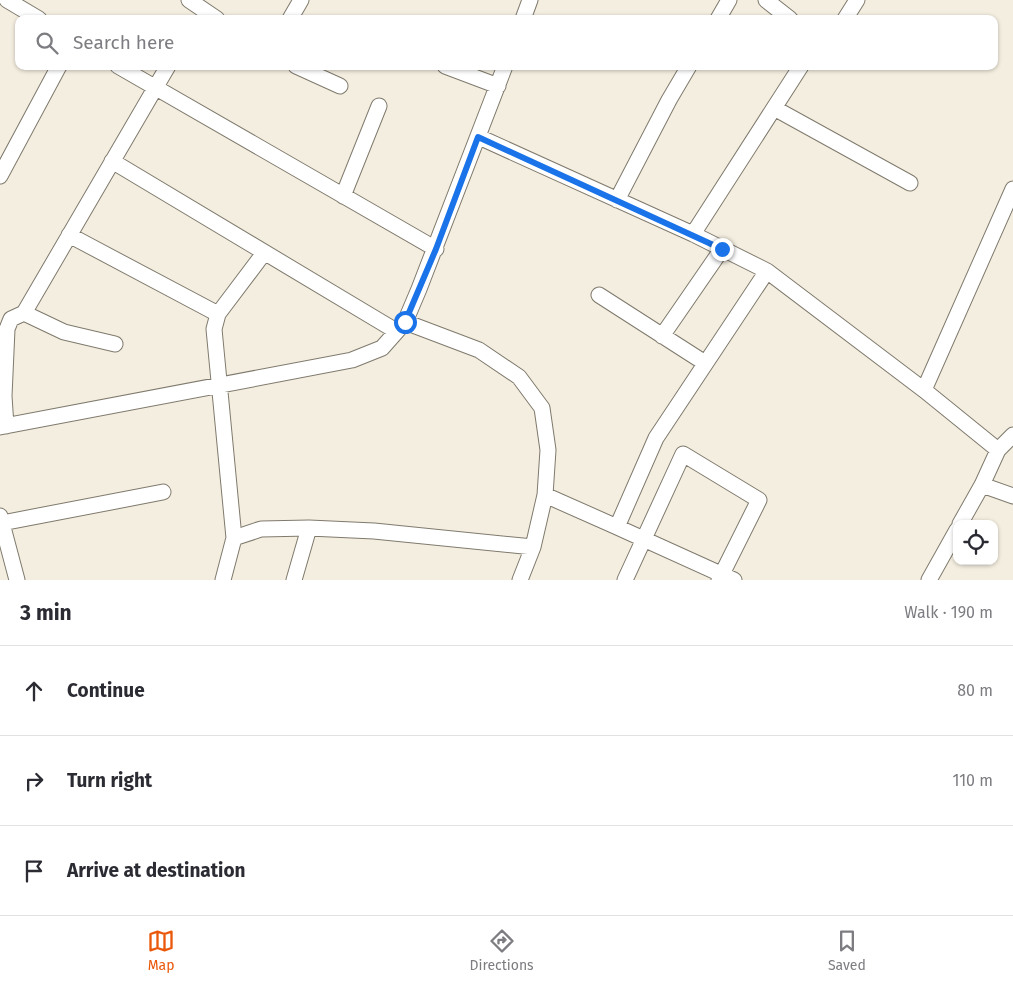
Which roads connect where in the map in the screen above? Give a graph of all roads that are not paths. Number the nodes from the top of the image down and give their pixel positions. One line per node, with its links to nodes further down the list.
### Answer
1 (7, 0): 9 (street)
2 (189, 0): 8 (street)
3 (302, 0): 10 (street)
4 (530, 0): 11 (street)
5 (729, 0): 12 (street)
6 (766, 0): 13 (street)
7 (857, 0): 14 (street)
8 (205, 9)
9 (31, 15)
10 (293, 15)
11 (524, 15)
12 (720, 15)
13 (785, 15)
14 (848, 15)
15 (57, 70): 30 (street)
16 (125, 70): 25 (street)
17 (165, 70): 25 (street)
18 (305, 70): 23 (street)
19 (456, 70): 24 (street)
20 (504, 70): 24 (street)
21 (687, 70): 34 (street)
22 (798, 70): 27 (street)
23 (340, 86)
24 (498, 86): 28 (street)
25 (154, 88): 29 (street); 33 (street)
26 (379, 106): 33 (street)
27 (774, 108): 31 (street); 35 (street)
28 (478, 137): 34 (street); 37 (street)
29 (112, 161): 36 (street); 39 (street)
30 (0, 176)
31 (910, 183)
32 (1013, 189): 49 (street)
33 (343, 196): 37 (street)
34 (617, 200): 35 (street)
35 (694, 234): 38 (street)
36 (69, 235): 42 (street); 43 (street)
37 (436, 249): 44 (street)
38 (722, 249): 40 (street); 45 (street)
39 (264, 253): 43 (street); 44 (street)
40 (767, 271): 47 (street); 49 (street)
41 (598, 295): 45 (street)
42 (24, 313): 46 (street); 50 (street)
43 (218, 314): 48 (street)
44 (400, 326): 48 (street); 55 (street)
45 (662, 336): 47 (street)
46 (115, 344)
47 (705, 364): 59 (street)
48 (218, 385): 50 (street); 61 (street)
49 (924, 390): 52 (street)
50 (3, 426)
51 (1013, 435): 52 (street)
52 (998, 450): 53 (street)
53 (982, 485): 56 (street); 58 (street)
54 (163, 492): 57 (street)
55 (545, 495): 59 (street); 64 (street)
56 (1013, 496)
57 (1, 520): 67 (street)
58 (962, 520)
59 (617, 527): 62 (street)
60 (309, 528): 61 (street); 64 (street); 69 (street)
61 (234, 538): 68 (street)
62 (643, 538): 65 (street); 65 (street); 71 (street)
63 (953, 539): 66 (street)
64 (534, 547): 70 (street)
65 (725, 578)
66 (935, 578)
67 (17, 580)
68 (223, 580)
69 (294, 580)
70 (520, 580)
71 (625, 580)

